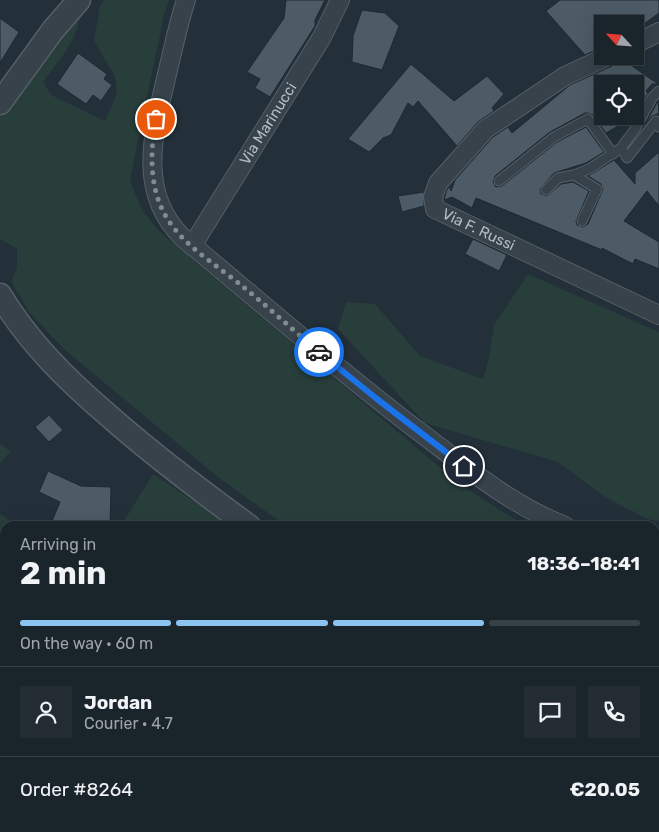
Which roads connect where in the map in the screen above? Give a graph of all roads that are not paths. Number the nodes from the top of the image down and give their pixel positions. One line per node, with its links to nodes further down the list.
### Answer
1 (79, 0): 8 (street)
2 (186, 0): 16 (street)
3 (340, 0): 16 (street, Via Marinucci)
4 (659, 32): 5 (street)
5 (644, 40)
6 (594, 63): 18 (street, Via F. Russi)
7 (659, 92): 10 (lane)
8 (0, 103)
9 (659, 127): 10 (lane)
10 (622, 148): 11 (lane)
11 (614, 154): 12 (lane); 13 (lane)
12 (574, 175): 14 (lane); 15 (lane)
13 (499, 181)
14 (546, 190)
15 (582, 221)
16 (192, 246): 20 (street)
17 (0, 295): 19 (street)
18 (659, 315)
19 (242, 521)
20 (553, 521)

